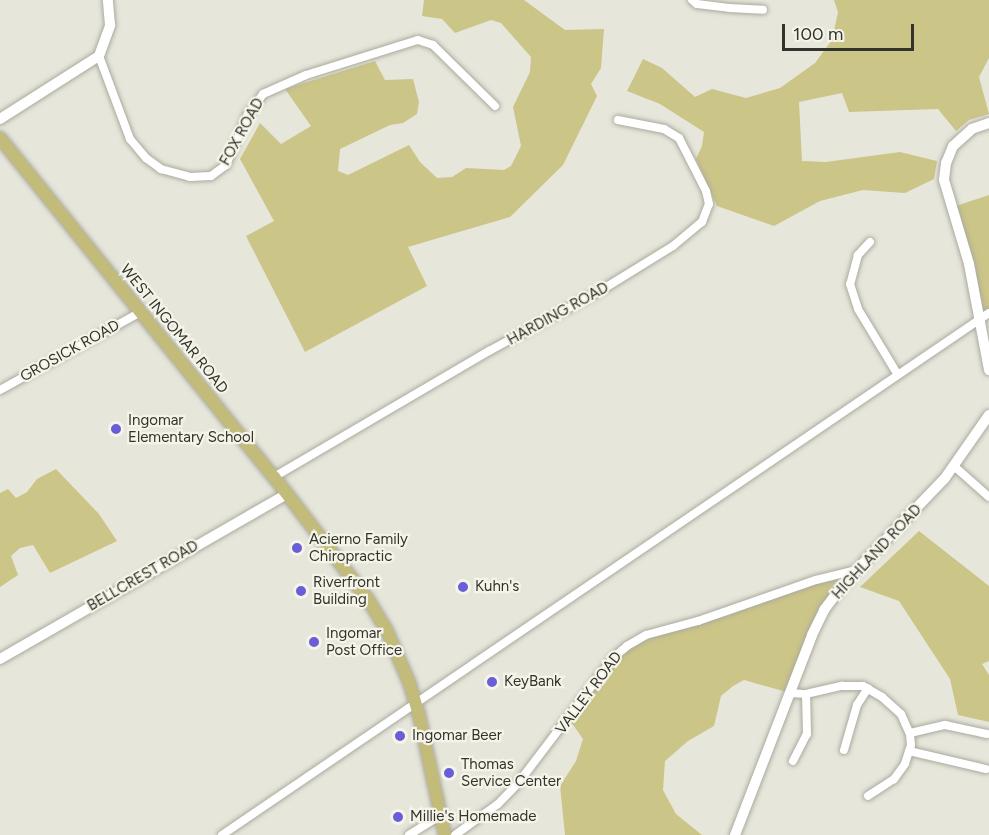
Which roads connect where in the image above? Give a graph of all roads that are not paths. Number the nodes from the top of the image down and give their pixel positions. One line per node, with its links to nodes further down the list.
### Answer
1 (108, 0): 4 (street)
2 (692, 0): 3 (street)
3 (763, 10)
4 (99, 56): 5 (street, FOX ROAD); 6 (street)
5 (495, 106)
6 (0, 118)
7 (618, 120): 18 (street, HARDING ROAD)
8 (989, 123): 12 (street)
9 (0, 138): 11 (main road, WEST INGOMAR ROAD)
10 (870, 242): 14 (street)
11 (141, 312): 15 (street, GROSICK ROAD); 18 (main road, WEST INGOMAR ROAD)
12 (984, 316): 13 (street); 14 (street)
13 (989, 370)
14 (898, 375): 26 (street)
15 (0, 390)
16 (989, 415): 17 (street, HIGHLAND ROAD)
17 (955, 467): 20 (street); 21 (street, HIGHLAND ROAD)
18 (274, 477): 19 (main road, WEST INGOMAR ROAD)
19 (287, 494): 22 (street, BELLCREST ROAD); 26 (main road, WEST INGOMAR ROAD)
20 (989, 497)
21 (857, 570): 24 (street, HIGHLAND ROAD); 38 (street, VALLEY ROAD)
22 (0, 659)
23 (868, 688): 25 (street); 27 (street); 29 (street)
24 (790, 693): 25 (street); 39 (street, HIGHLAND ROAD)
25 (806, 694): 31 (street)
26 (415, 702): 34 (main road, WEST INGOMAR ROAD); 35 (street)
27 (910, 733): 28 (street); 30 (street)
28 (987, 734)
29 (844, 750)
30 (909, 751): 32 (street); 33 (street)
31 (793, 761)
32 (986, 769)
33 (868, 796)
34 (441, 815): 36 (street); 37 (main road, WEST INGOMAR ROAD)
35 (222, 835)
36 (409, 835)
37 (445, 835)
38 (455, 835)
39 (735, 835)

